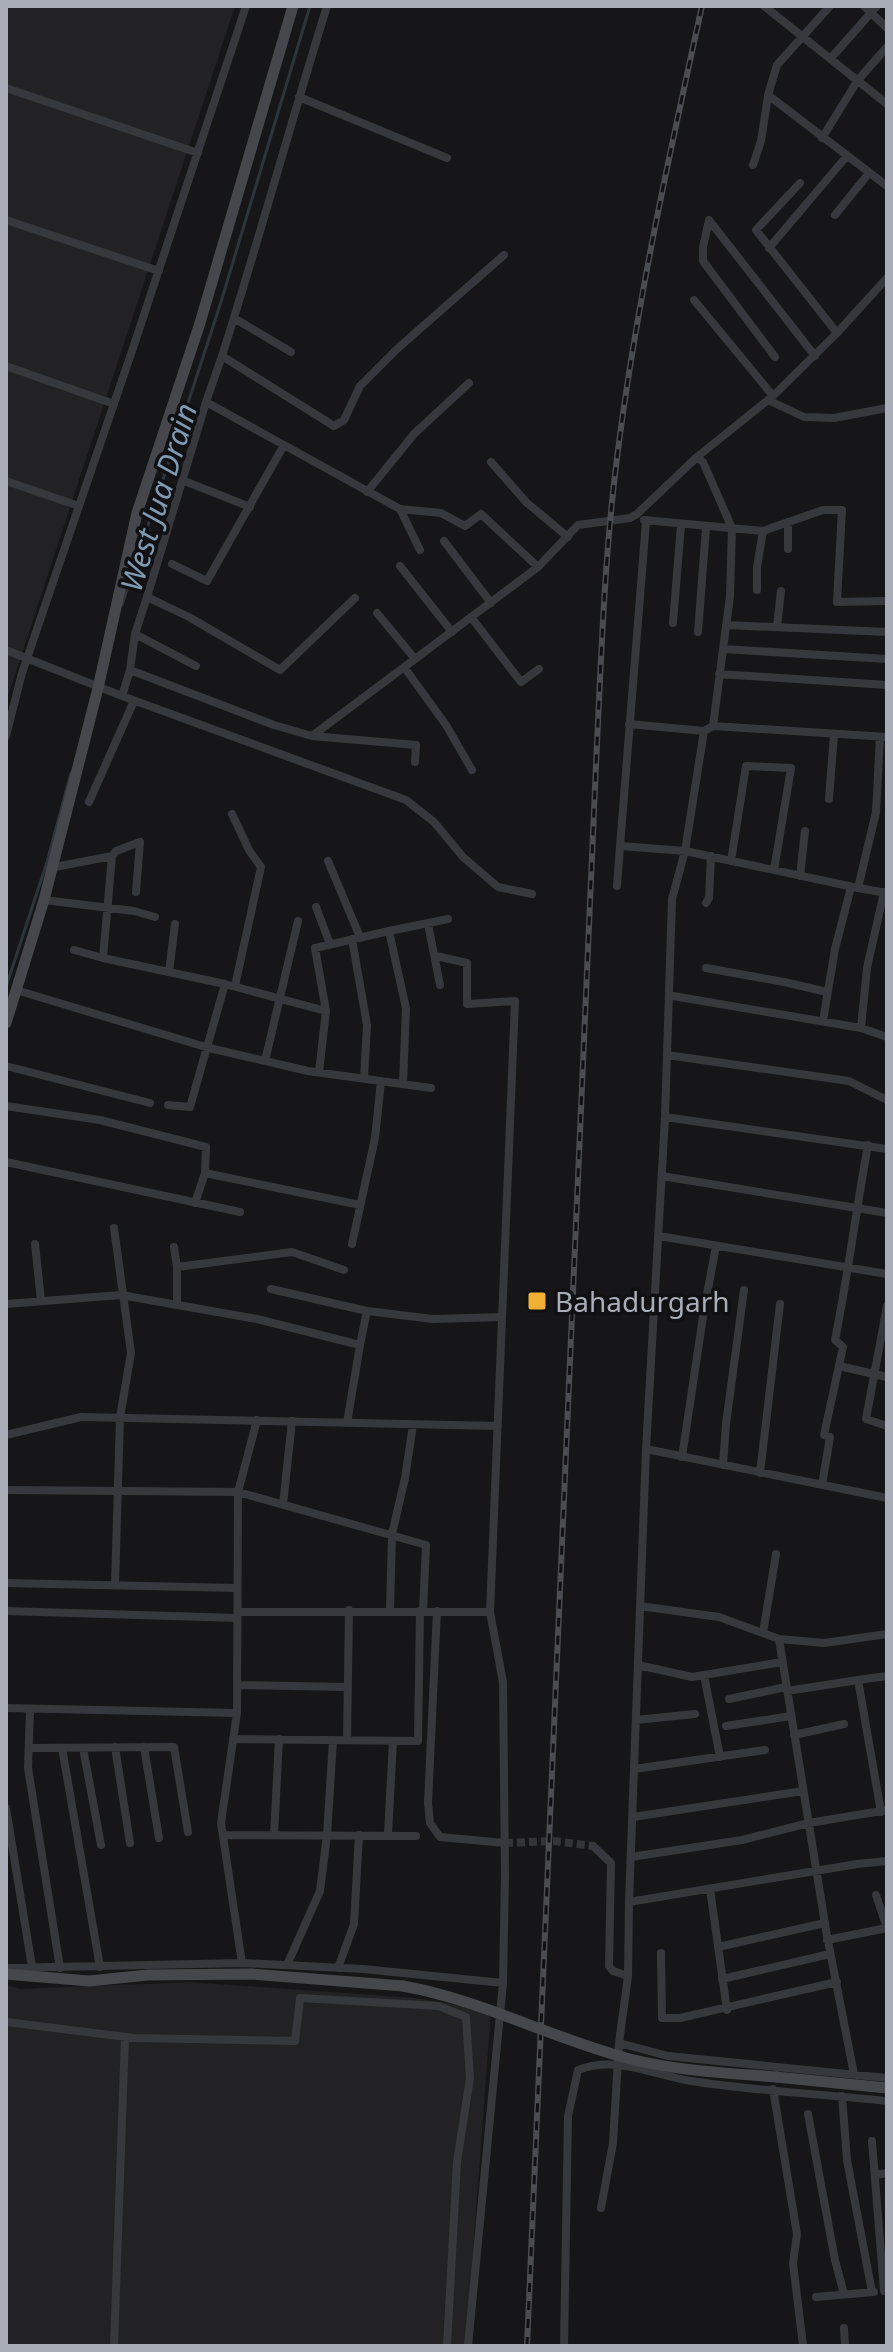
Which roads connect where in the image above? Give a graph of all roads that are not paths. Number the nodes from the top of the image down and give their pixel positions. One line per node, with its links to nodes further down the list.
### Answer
1 (246, 6): 17 (street)
2 (293, 6): 92 (main road)
3 (327, 6): 14 (street)
4 (764, 6): 8 (street)
5 (830, 6): 8 (street)
6 (870, 8): 7 (street); 10 (street)
7 (887, 28)
8 (803, 35): 10 (street); 13 (street)
9 (887, 47): 11 (street)
10 (831, 58): 11 (street)
11 (858, 80): 15 (street); 16 (street)
12 (6, 88): 17 (street)
13 (768, 96): 16 (street); 20 (street)
14 (299, 97): 19 (street); 31 (street)
15 (887, 104)
16 (822, 138): 18 (street)
17 (198, 153): 28 (street)
18 (846, 157): 21 (street); 26 (street)
19 (447, 158)
20 (753, 165)
21 (869, 173): 23 (street); 24 (street)
22 (800, 183): 26 (street)
23 (887, 186)
24 (835, 215)
25 (6, 220): 28 (street)
26 (769, 248): 32 (street)
27 (504, 255): 34 (street)
28 (159, 271): 41 (street)
29 (887, 278): 32 (street)
30 (694, 300): 39 (street)
31 (234, 318): 33 (street); 34 (street)
32 (837, 333): 35 (street)
33 (291, 352)
34 (222, 356): 40 (street)
35 (815, 356): 36 (street); 39 (street)
36 (775, 357)
37 (6, 366): 41 (street)
38 (469, 383): 48 (street)
39 (770, 398): 42 (street); 44 (street)
40 (206, 402): 43 (street); 46 (street)
41 (114, 404): 49 (street)
42 (887, 408)
43 (284, 445): 48 (street); 50 (street)
44 (697, 457): 52 (street); 57 (street)
45 (491, 462): 59 (street)
46 (182, 480): 50 (street); 68 (street)
47 (6, 481): 49 (street)
48 (367, 492): 51 (street)
49 (79, 506): 83 (street)
50 (250, 507): 63 (street)
51 (400, 509): 62 (street); 65 (street)
52 (637, 514): 53 (street); 59 (street)
53 (646, 522): 55 (street); 95 (street)
54 (788, 522): 58 (street); 61 (street); 70 (street)
55 (681, 525): 56 (street); 74 (street)
56 (706, 528): 57 (street); 78 (street)
57 (732, 528): 58 (street); 75 (street)
58 (763, 531): 66 (street)
59 (568, 537): 65 (street)
60 (444, 541): 71 (street)
61 (788, 549)
62 (420, 550)
63 (172, 564)
64 (400, 566): 77 (street)
65 (538, 567): 71 (street)
66 (757, 590)
67 (781, 591): 76 (street)
68 (147, 597): 69 (street); 80 (street)
69 (355, 598)
70 (887, 601)
71 (491, 603): 73 (street)
72 (377, 613): 84 (street)
73 (471, 617): 77 (street); 88 (street)
74 (673, 623)
75 (726, 625): 76 (street); 81 (street)
76 (777, 627): 79 (street)
77 (452, 632): 84 (street)
78 (698, 632)
79 (887, 632)
80 (135, 634): 86 (street); 89 (street)
81 (723, 649): 85 (street); 90 (street)
82 (6, 650): 83 (street)
83 (27, 657): 92 (street); 99 (street)
84 (415, 659): 87 (street)
85 (887, 659)
86 (196, 666)
87 (404, 667): 100 (street); 103 (street)
88 (539, 669)
89 (130, 670): 93 (street); 100 (street)
90 (719, 674): 91 (street); 96 (street)
91 (887, 685)
92 (98, 688): 93 (street); 114 (main road)
93 (122, 696): 94 (street)
94 (134, 701): 105 (street); 121 (street)
95 (629, 724): 97 (street); 108 (street)
96 (713, 726): 97 (street); 98 (street)
97 (704, 731): 109 (street)
98 (834, 734): 101 (street); 104 (street)
99 (6, 736)
100 (312, 736): 102 (street)
101 (884, 737): 118 (street)
102 (415, 762)
103 (472, 770)
104 (829, 799)
105 (89, 802)
106 (232, 814): 141 (street)
107 (805, 831): 116 (street)
108 (620, 846): 109 (street); 117 (street)
109 (685, 851): 111 (street); 152 (street)
110 (112, 856): 114 (street); 119 (street); 125 (street)
111 (711, 856): 113 (street); 123 (street)
112 (328, 861): 132 (street)
113 (731, 861): 115 (street); 115 (street)
114 (50, 868): 122 (main road)
115 (774, 870): 116 (street)
116 (800, 876): 118 (street)
117 (617, 886)
118 (855, 887): 120 (street); 143 (street)
119 (136, 892)
120 (885, 893): 149 (street)
121 (532, 894)
122 (44, 900): 125 (street); 142 (main road)
123 (706, 903)
124 (316, 907): 133 (street)
125 (108, 908): 126 (street); 136 (street)
126 (155, 917)
127 (448, 919): 130 (street)
128 (298, 921): 145 (street)
129 (175, 924): 138 (street)
130 (428, 924): 131 (street); 135 (street)
131 (389, 931): 132 (street); 158 (street)
132 (356, 938): 133 (street); 156 (street)
133 (330, 944): 146 (street)
134 (74, 950): 136 (street)
135 (436, 956): 140 (street); 194 (street)
136 (103, 958): 138 (street)
137 (706, 968): 143 (street)
138 (169, 972): 139 (street)
139 (225, 984): 141 (street); 151 (street)
140 (440, 985)
141 (235, 986): 145 (street)
142 (16, 990): 148 (main road); 151 (street)
143 (827, 992): 147 (street)
144 (673, 996): 147 (street)
145 (278, 998): 146 (street); 153 (street)
146 (326, 1011): 155 (street)
147 (823, 1021): 149 (street)
148 (6, 1023)
149 (861, 1028): 150 (street)
150 (887, 1037)
151 (209, 1048): 153 (street); 162 (street)
152 (667, 1055): 160 (street); 164 (street)
153 (265, 1061): 155 (street)
154 (6, 1066): 161 (street)
155 (319, 1072): 156 (street)
156 (364, 1078): 157 (street)
157 (381, 1081): 158 (street); 171 (street)
158 (403, 1084): 159 (street)
159 (431, 1088)
160 (887, 1100)
161 (150, 1103)
162 (168, 1105)
163 (6, 1106): 168 (street)
164 (665, 1117): 165 (street); 169 (street)
165 (868, 1145): 166 (street); 172 (street)
166 (887, 1149)
167 (6, 1162): 170 (street)
168 (205, 1173): 170 (street); 171 (street)
169 (662, 1176): 172 (street); 176 (street)
170 (195, 1203): 173 (street)
171 (360, 1205): 178 (street)
172 (857, 1208): 174 (street); 182 (street)
173 (240, 1212)
174 (887, 1213)
175 (114, 1228): 187 (street)
176 (659, 1236): 179 (street); 207 (street)
177 (35, 1244): 188 (street)
178 (352, 1244)
179 (716, 1246): 182 (street); 208 (street)
180 (174, 1247): 181 (street)
181 (177, 1267): 183 (street); 190 (street)
182 (850, 1268): 184 (street); 196 (street)
183 (344, 1270)
184 (887, 1274)
185 (271, 1289): 193 (street)
186 (744, 1290): 209 (street)
187 (121, 1295): 188 (street); 190 (street); 199 (street)
188 (41, 1301): 189 (street)
189 (6, 1304)
190 (177, 1304): 195 (street)
191 (780, 1304): 210 (street)
192 (887, 1306): 197 (street)
193 (367, 1311): 194 (street); 195 (street)
194 (502, 1317): 204 (street)
195 (360, 1345): 202 (street)
196 (839, 1366): 197 (street); 211 (street)
197 (874, 1374): 198 (street); 205 (street)
198 (887, 1377)
199 (120, 1417): 200 (street); 206 (street); 213 (street)
200 (257, 1420): 201 (street); 214 (street)
201 (292, 1421): 202 (street); 216 (street)
202 (347, 1423): 203 (street)
203 (413, 1425): 204 (street); 217 (street)
204 (498, 1426): 228 (street)
205 (887, 1426)
206 (6, 1435)
207 (646, 1449): 208 (street); 222 (street)
208 (682, 1457): 209 (street)
209 (723, 1465): 210 (street)
210 (760, 1473): 211 (street)
211 (822, 1485): 215 (street)
212 (6, 1490): 213 (street)
213 (118, 1491): 214 (street); 220 (street)
214 (238, 1492): 216 (street); 221 (street)
215 (887, 1498)
216 (283, 1505): 217 (street)
217 (392, 1534): 225 (street); 226 (street)
218 (776, 1554): 230 (street)
219 (6, 1583): 220 (street)
220 (115, 1585): 221 (street)
221 (237, 1588): 229 (street)
222 (640, 1606): 230 (street); 234 (street)
223 (349, 1610): 225 (street); 229 (street); 239 (street)
224 (6, 1611): 229 (street)
225 (390, 1611): 226 (street)
226 (421, 1611): 227 (street); 255 (street)
227 (437, 1611): 228 (street); 278 (street)
228 (490, 1612): 278 (street)
229 (238, 1615): 238 (street)
230 (763, 1633): 232 (street)
231 (887, 1634): 232 (street)
232 (779, 1639): 233 (street)
233 (782, 1662): 235 (street); 240 (street)
234 (638, 1665): 235 (street); 247 (street)
235 (704, 1675): 262 (street)
236 (887, 1676): 237 (street)
237 (858, 1680): 240 (street); 266 (street)
238 (237, 1685): 239 (street); 244 (street)
239 (347, 1687): 254 (street)
240 (787, 1689): 241 (street); 246 (street)
241 (729, 1699)
242 (6, 1708): 243 (street)
243 (30, 1709): 244 (street); 258 (street)
244 (237, 1713): 251 (street)
245 (695, 1714): 247 (street)
246 (791, 1716): 249 (street); 250 (street)
247 (636, 1720): 263 (street)
248 (844, 1724): 250 (street)
249 (726, 1726)
250 (794, 1735): 264 (street)
251 (233, 1739): 252 (street); 270 (street)
252 (279, 1739): 253 (street); 271 (street)
253 (333, 1740): 254 (street); 272 (street)
254 (347, 1740): 255 (street)
255 (393, 1741): 274 (street)
256 (115, 1747): 257 (street); 260 (street); 277 (street)
257 (144, 1747): 269 (street); 276 (street)
258 (29, 1748): 259 (street); 297 (street)
259 (62, 1748): 260 (street); 296 (street)
260 (83, 1748): 279 (street)
261 (765, 1750): 262 (street)
262 (720, 1757): 263 (street)
263 (634, 1769): 267 (street)
264 (803, 1791): 267 (street); 268 (street)
265 (6, 1808): 295 (street)
266 (884, 1811): 268 (street)
267 (633, 1817): 281 (street)
268 (809, 1823): 281 (street); 283 (street)
269 (188, 1832)
270 (223, 1835): 271 (street); 293 (street)
271 (274, 1835): 272 (street)
272 (327, 1835): 273 (street); 294 (street)
273 (359, 1835): 274 (street); 298 (street)
274 (388, 1835): 275 (street)
275 (416, 1836)
276 (159, 1838)
277 (130, 1843)
278 (505, 1843): 303 (street)
279 (101, 1845)
280 (593, 1846): 300 (street)
281 (631, 1857): 286 (street)
282 (887, 1861): 283 (street)
283 (817, 1871): 284 (street); 287 (street)
284 (710, 1889): 286 (street); 290 (street)
285 (876, 1895): 288 (street)
286 (629, 1902): 300 (street)
287 (825, 1923): 289 (street); 290 (street)
288 (887, 1928): 289 (street)
289 (827, 1940): 292 (street)
290 (718, 1947): 301 (street)
291 (661, 1953): 304 (street)
292 (830, 1954): 301 (street); 302 (street)
293 (242, 1963): 294 (street); 296 (street)
294 (287, 1965): 298 (street)
295 (32, 1967): 297 (street); 299 (street)
296 (100, 1967): 297 (street)
297 (60, 1968)
298 (338, 1968): 303 (street)
299 (6, 1971): 311 (main road, bridge)
300 (628, 1976): 307 (street)
301 (722, 1979): 304 (street)
302 (837, 1982): 304 (street); 309 (street)
303 (503, 1983): 327 (street)
304 (726, 2009)
305 (6, 2022): 306 (street)
306 (125, 2037): 325 (street); 326 (street)
307 (619, 2043): 308 (street); 309 (street)
308 (618, 2064): 311 (street); 319 (street); 328 (street)
309 (854, 2074): 310 (street)
310 (887, 2078)
311 (775, 2083): 312 (main road); 313 (street); 329 (street)
312 (887, 2088)
313 (842, 2096): 314 (street); 321 (street)
314 (887, 2101)
315 (808, 2114): 322 (street)
316 (872, 2141): 318 (street)
317 (887, 2173): 318 (street)
318 (875, 2175): 320 (street)
319 (601, 2208)
320 (885, 2291): 321 (street)
321 (872, 2292): 322 (street)
322 (844, 2294): 323 (street)
323 (816, 2297)
324 (844, 2328): 330 (street)
325 (114, 2346)
326 (447, 2346)
327 (468, 2346)
328 (564, 2346)
329 (803, 2346)
330 (845, 2346)

